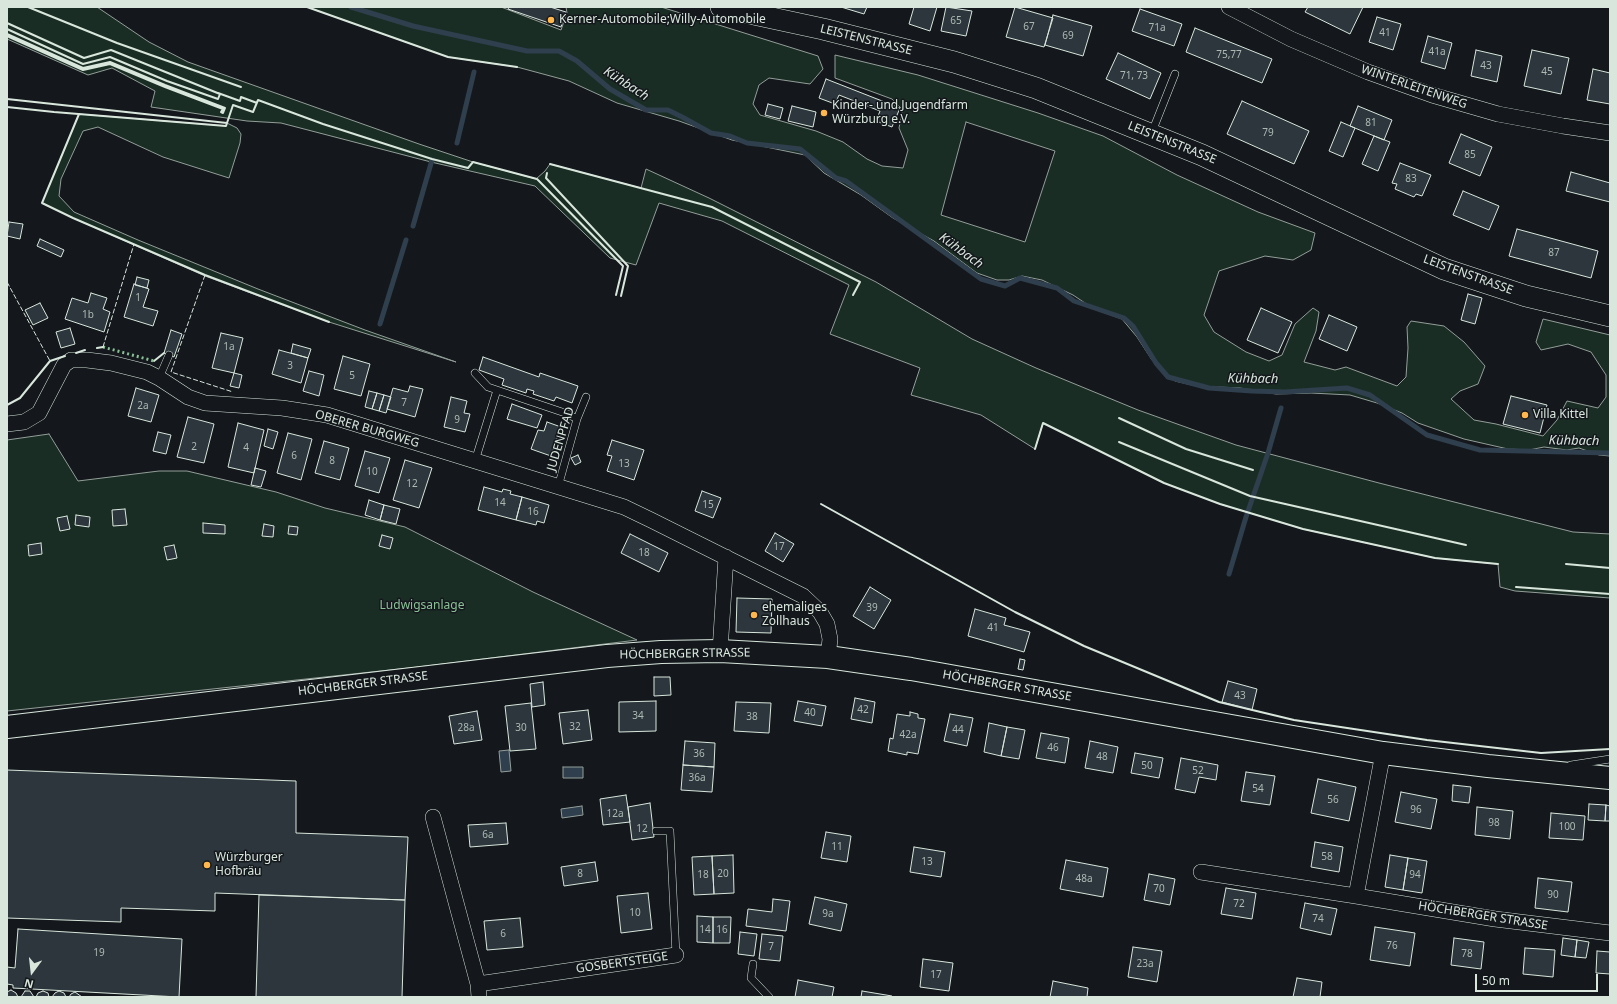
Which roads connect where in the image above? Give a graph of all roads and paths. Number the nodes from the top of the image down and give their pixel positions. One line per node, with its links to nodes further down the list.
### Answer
1 (721, 7): 5 (main road, LEISTENSTRASSE)
2 (1229, 7): 4 (street, WINTERLEITENWEG)
3 (1175, 74): 5 (lane)
4 (1610, 133)
5 (1151, 134): 6 (main road, LEISTENSTRASSE)
6 (1610, 316)
7 (169, 355): 9 (lane)
8 (474, 373): 10 (lane)
9 (159, 378): 13 (street, OBERER BURGWEG); 14 (street, OBERER BURGWEG)
10 (497, 390): 12 (lane); 14 (lane)
11 (586, 397): 12 (lane, JUDENPFAD)
12 (577, 419): 15 (lane, JUDENPFAD)
13 (7, 424)
14 (475, 461): 15 (street, OBERER BURGWEG)
15 (558, 487): 16 (street, OBERER BURGWEG)
16 (726, 557): 17 (street); 18 (street, OBERER BURGWEG)
17 (720, 651): 18 (main road, HÖCHBERGER STRASSE); 19 (main road, HÖCHBERGER STRASSE)
18 (828, 657): 20 (main road, HÖCHBERGER STRASSE)
19 (7, 727)
20 (1383, 753): 22 (main road, HÖCHBERGER STRASSE); 27 (street)
21 (1610, 760): 22 (lane)
22 (1530, 771): 23 (main road, HÖCHBERGER STRASSE)
23 (1610, 778)
24 (433, 817): 31 (street, GOSBERTSTEIGE)
25 (656, 831): 29 (lane, GOSBERTSTEIGE)
26 (1201, 872): 27 (street, HÖCHBERGER STRASSE)
27 (1356, 896): 28 (street, HÖCHBERGER STRASSE)
28 (1610, 933)
29 (676, 955): 31 (street, GOSBERTSTEIGE)
30 (753, 964): 32 (lane)
31 (479, 990)
32 (769, 997)

